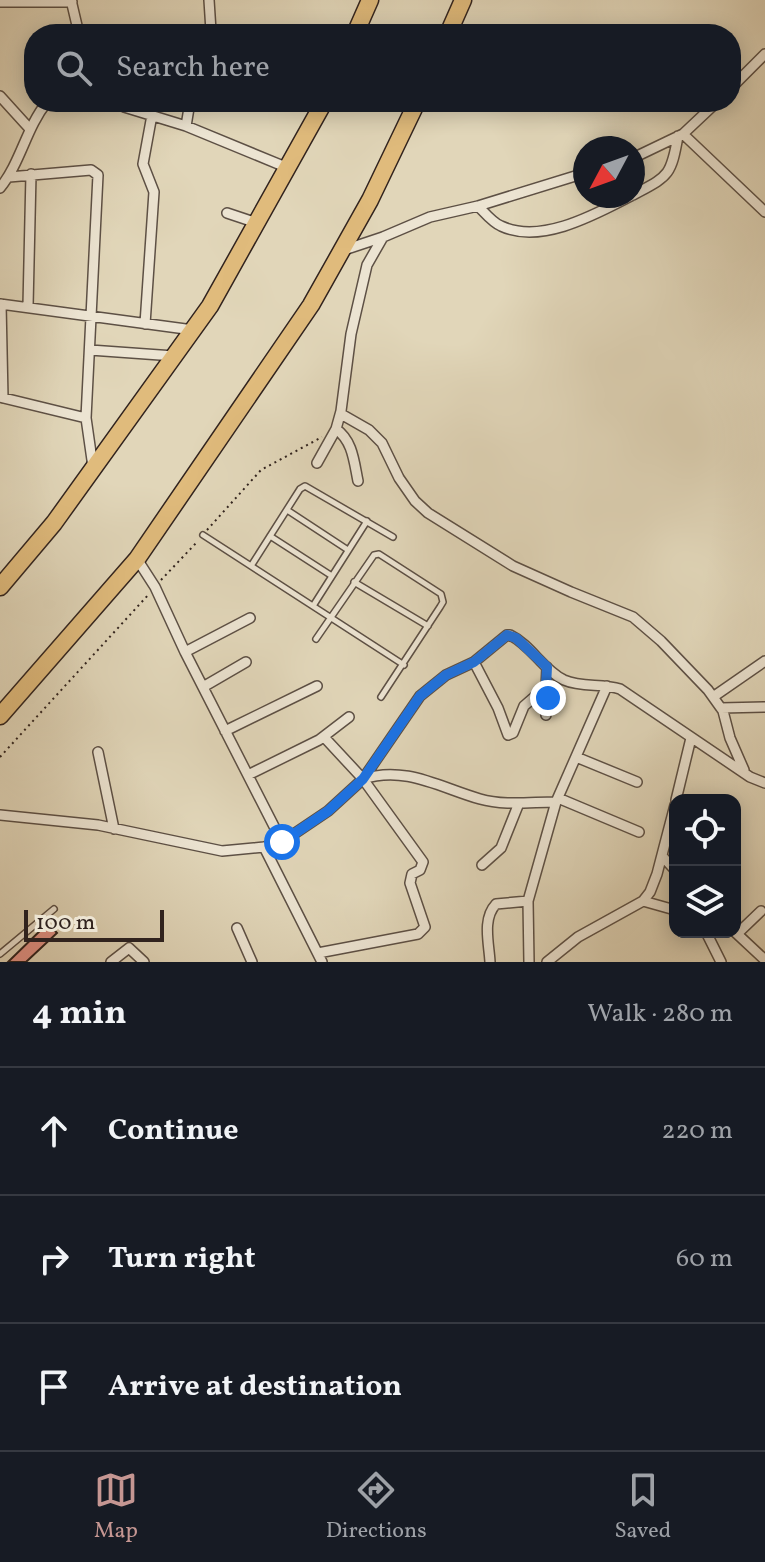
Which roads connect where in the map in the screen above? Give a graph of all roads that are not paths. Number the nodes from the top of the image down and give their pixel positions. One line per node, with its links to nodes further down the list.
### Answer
1 (209, 0): 7 (street)
2 (370, 0): 8 (highway)
3 (463, 0): 9 (highway)
4 (72, 1): 5 (street); 6 (street)
5 (0, 2)
6 (77, 24)
7 (205, 24)
8 (359, 24)
9 (452, 24)
10 (765, 54): 11 (street)
11 (741, 78)
12 (0, 96): 21 (street)
13 (40, 112): 21 (street)
14 (142, 112): 19 (street)
15 (188, 112): 20 (street)
16 (319, 112): 24 (highway)
17 (412, 112): 36 (highway)
18 (706, 112): 22 (street)
19 (152, 115): 20 (street); 40 (street)
20 (186, 126): 24 (street)
21 (29, 128): 26 (street)
22 (680, 135): 23 (street); 29 (street); 32 (street)
23 (645, 152)
24 (288, 168): 34 (highway)
25 (31, 174): 26 (street); 38 (street); 39 (street)
26 (9, 177): 28 (street)
27 (573, 177): 30 (street)
28 (0, 188)
29 (645, 189)
30 (478, 206): 31 (street); 35 (street)
31 (609, 208)
32 (765, 212)
33 (227, 213): 34 (street)
34 (257, 223): 41 (highway)
35 (383, 237): 36 (street); 45 (street)
36 (341, 251): 57 (highway)
37 (0, 304): 38 (street); 44 (street)
38 (28, 306): 39 (street)
39 (92, 316): 40 (street); 42 (street)
40 (145, 324): 41 (street)
41 (193, 330): 43 (highway)
42 (90, 350): 43 (street); 46 (street)
43 (174, 356): 49 (highway)
44 (1, 397): 46 (street)
45 (341, 414): 47 (street); 78 (street)
46 (86, 418): 49 (street)
47 (336, 429): 48 (street); 50 (street)
48 (317, 463)
49 (93, 468): 61 (highway)
50 (358, 481)
51 (287, 510): 52 (lane); 54 (lane); 56 (lane)
52 (367, 521): 55 (lane); 56 (lane)
53 (203, 535): 58 (lane)
54 (270, 536): 58 (lane); 59 (lane)
55 (393, 537)
56 (348, 550): 59 (lane)
57 (137, 559): 67 (street); 82 (highway)
58 (251, 566): 62 (lane)
59 (332, 576): 62 (lane)
60 (354, 582): 63 (lane); 65 (lane); 65 (lane)
61 (1, 583)
62 (313, 606): 63 (lane)
63 (330, 617): 66 (lane); 71 (lane)
64 (250, 618): 67 (street)
65 (428, 626): 71 (lane)
66 (316, 639)
67 (185, 652): 75 (street)
68 (765, 661): 78 (street)
69 (246, 662): 75 (street)
70 (474, 662): 72 (street); 76 (street); 91 (street)
71 (404, 665): 77 (lane)
72 (547, 667): 74 (street); 76 (street)
73 (317, 686): 84 (street)
74 (607, 686): 86 (street); 88 (street)
75 (203, 687): 84 (street)
76 (546, 687): 81 (street)
77 (381, 697)
78 (713, 697): 80 (street)
79 (765, 707): 80 (street)
80 (721, 708): 89 (street)
81 (546, 715)
82 (0, 716)
83 (349, 717): 85 (street)
84 (225, 731): 90 (street)
85 (324, 737): 90 (street); 91 (street)
86 (691, 738): 89 (street); 94 (street)
87 (98, 752): 98 (street)
88 (576, 757): 92 (street); 95 (street)
89 (745, 773): 93 (street)
90 (248, 775): 101 (street)
91 (363, 779): 96 (street); 101 (street); 118 (street)
92 (637, 782)
93 (765, 783)
94 (678, 794)
95 (557, 800): 96 (street); 99 (street); 106 (street)
96 (519, 803): 104 (street)
97 (0, 815): 98 (street)
98 (114, 829): 102 (street)
99 (639, 832)
100 (669, 832): 103 (street)
101 (282, 842): 102 (street)
102 (264, 847): 118 (street)
103 (663, 857): 105 (street); 107 (street)
104 (482, 865)
105 (671, 866)
106 (528, 901): 123 (street); 124 (street)
107 (643, 901): 108 (street); 125 (street)
108 (669, 908)
109 (54, 909): 117 (lane)
110 (761, 911): 112 (street)
111 (237, 928): 122 (street)
112 (741, 929)
113 (741, 937): 116 (street)
114 (709, 938): 126 (street)
115 (765, 943): 116 (street)
116 (755, 949): 119 (street)
117 (0, 954)
118 (320, 958)
119 (765, 960)
120 (111, 962): 121 (street)
121 (144, 962)
122 (252, 962)
123 (490, 962)
124 (529, 962)
125 (547, 962)
126 (721, 962)

